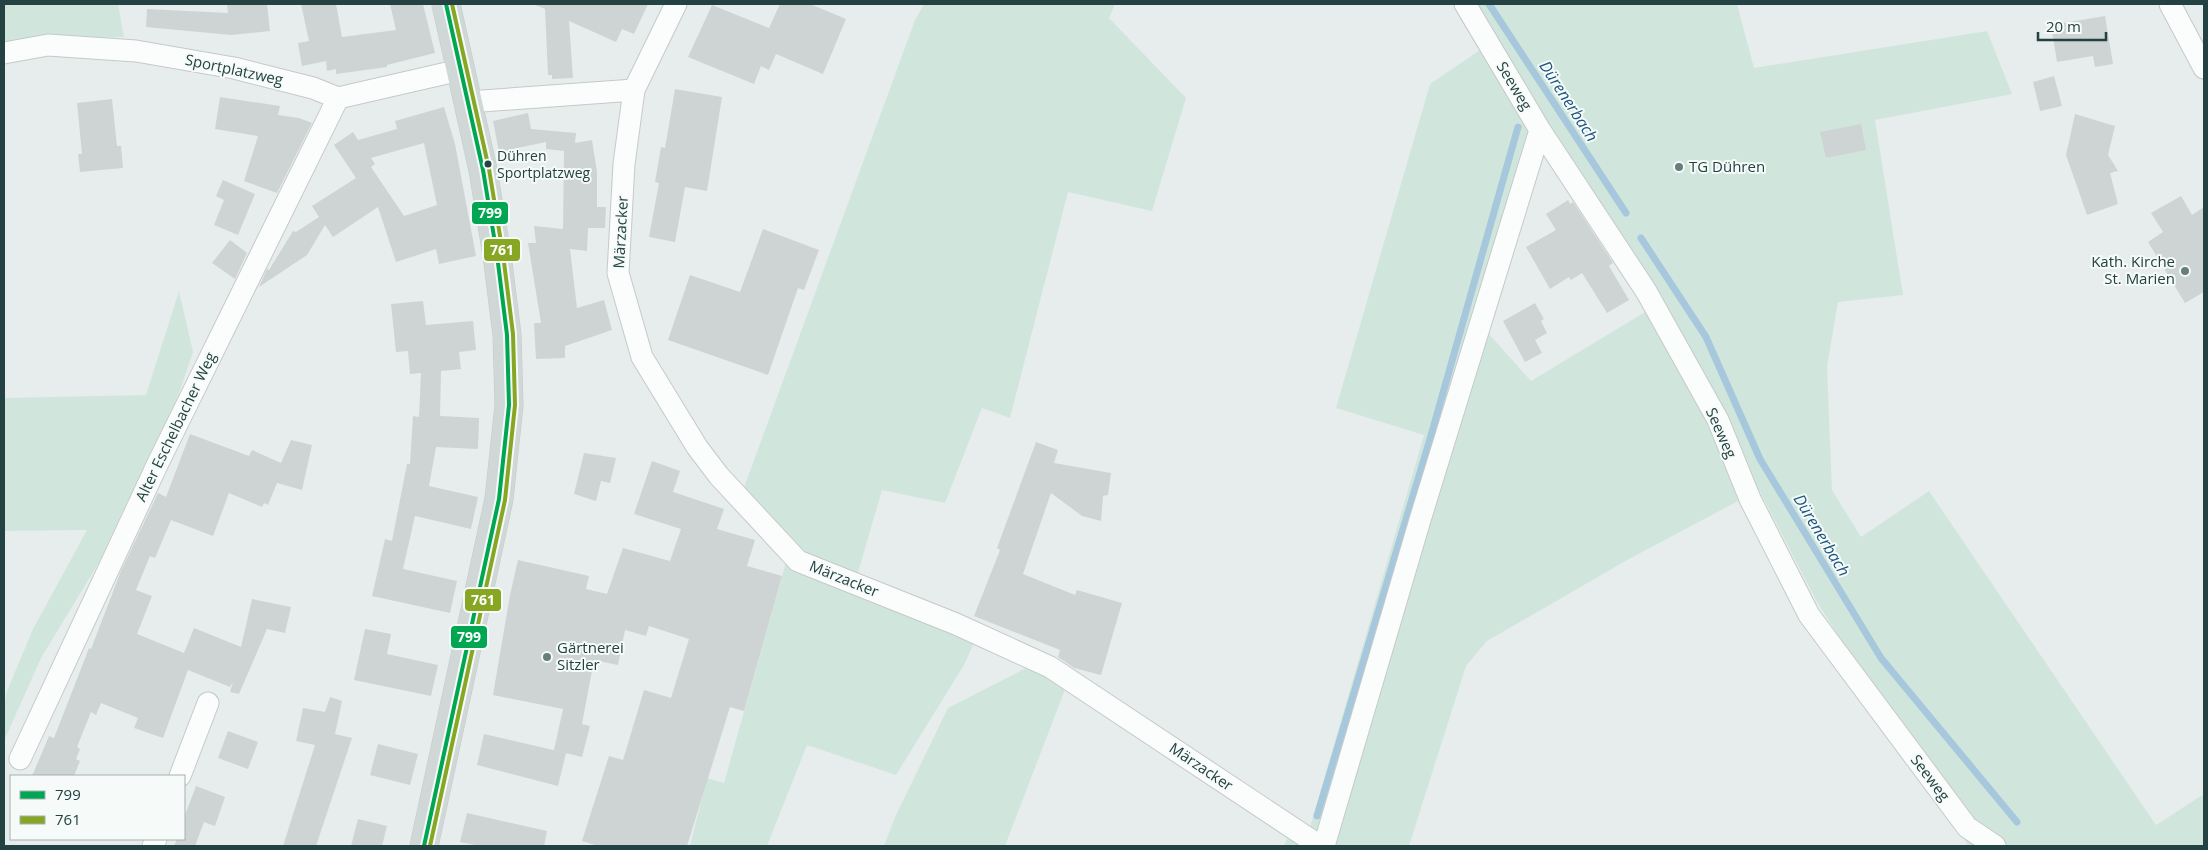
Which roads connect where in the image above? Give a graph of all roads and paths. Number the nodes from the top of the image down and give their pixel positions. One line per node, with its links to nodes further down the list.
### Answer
1 (446, 4): 7 (main road)
2 (676, 4): 8 (street, Märzacker)
3 (1465, 4): 11 (street, Seeweg)
4 (2170, 4): 6 (street)
5 (4, 53): 9 (street, Sportplatzweg)
6 (2204, 68)
7 (460, 70): 9 (street); 10 (main road)
8 (634, 90): 10 (street); 16 (street, Märzacker)
9 (338, 98): 13 (street, Alter Eschelbacher Weg)
10 (468, 102): 15 (main road)
11 (1540, 130): 17 (street); 18 (street, Seeweg)
12 (208, 703): 14 (street)
13 (20, 759)
14 (180, 775)
15 (424, 846)
16 (1320, 846)
17 (1324, 846)
18 (1995, 846)

